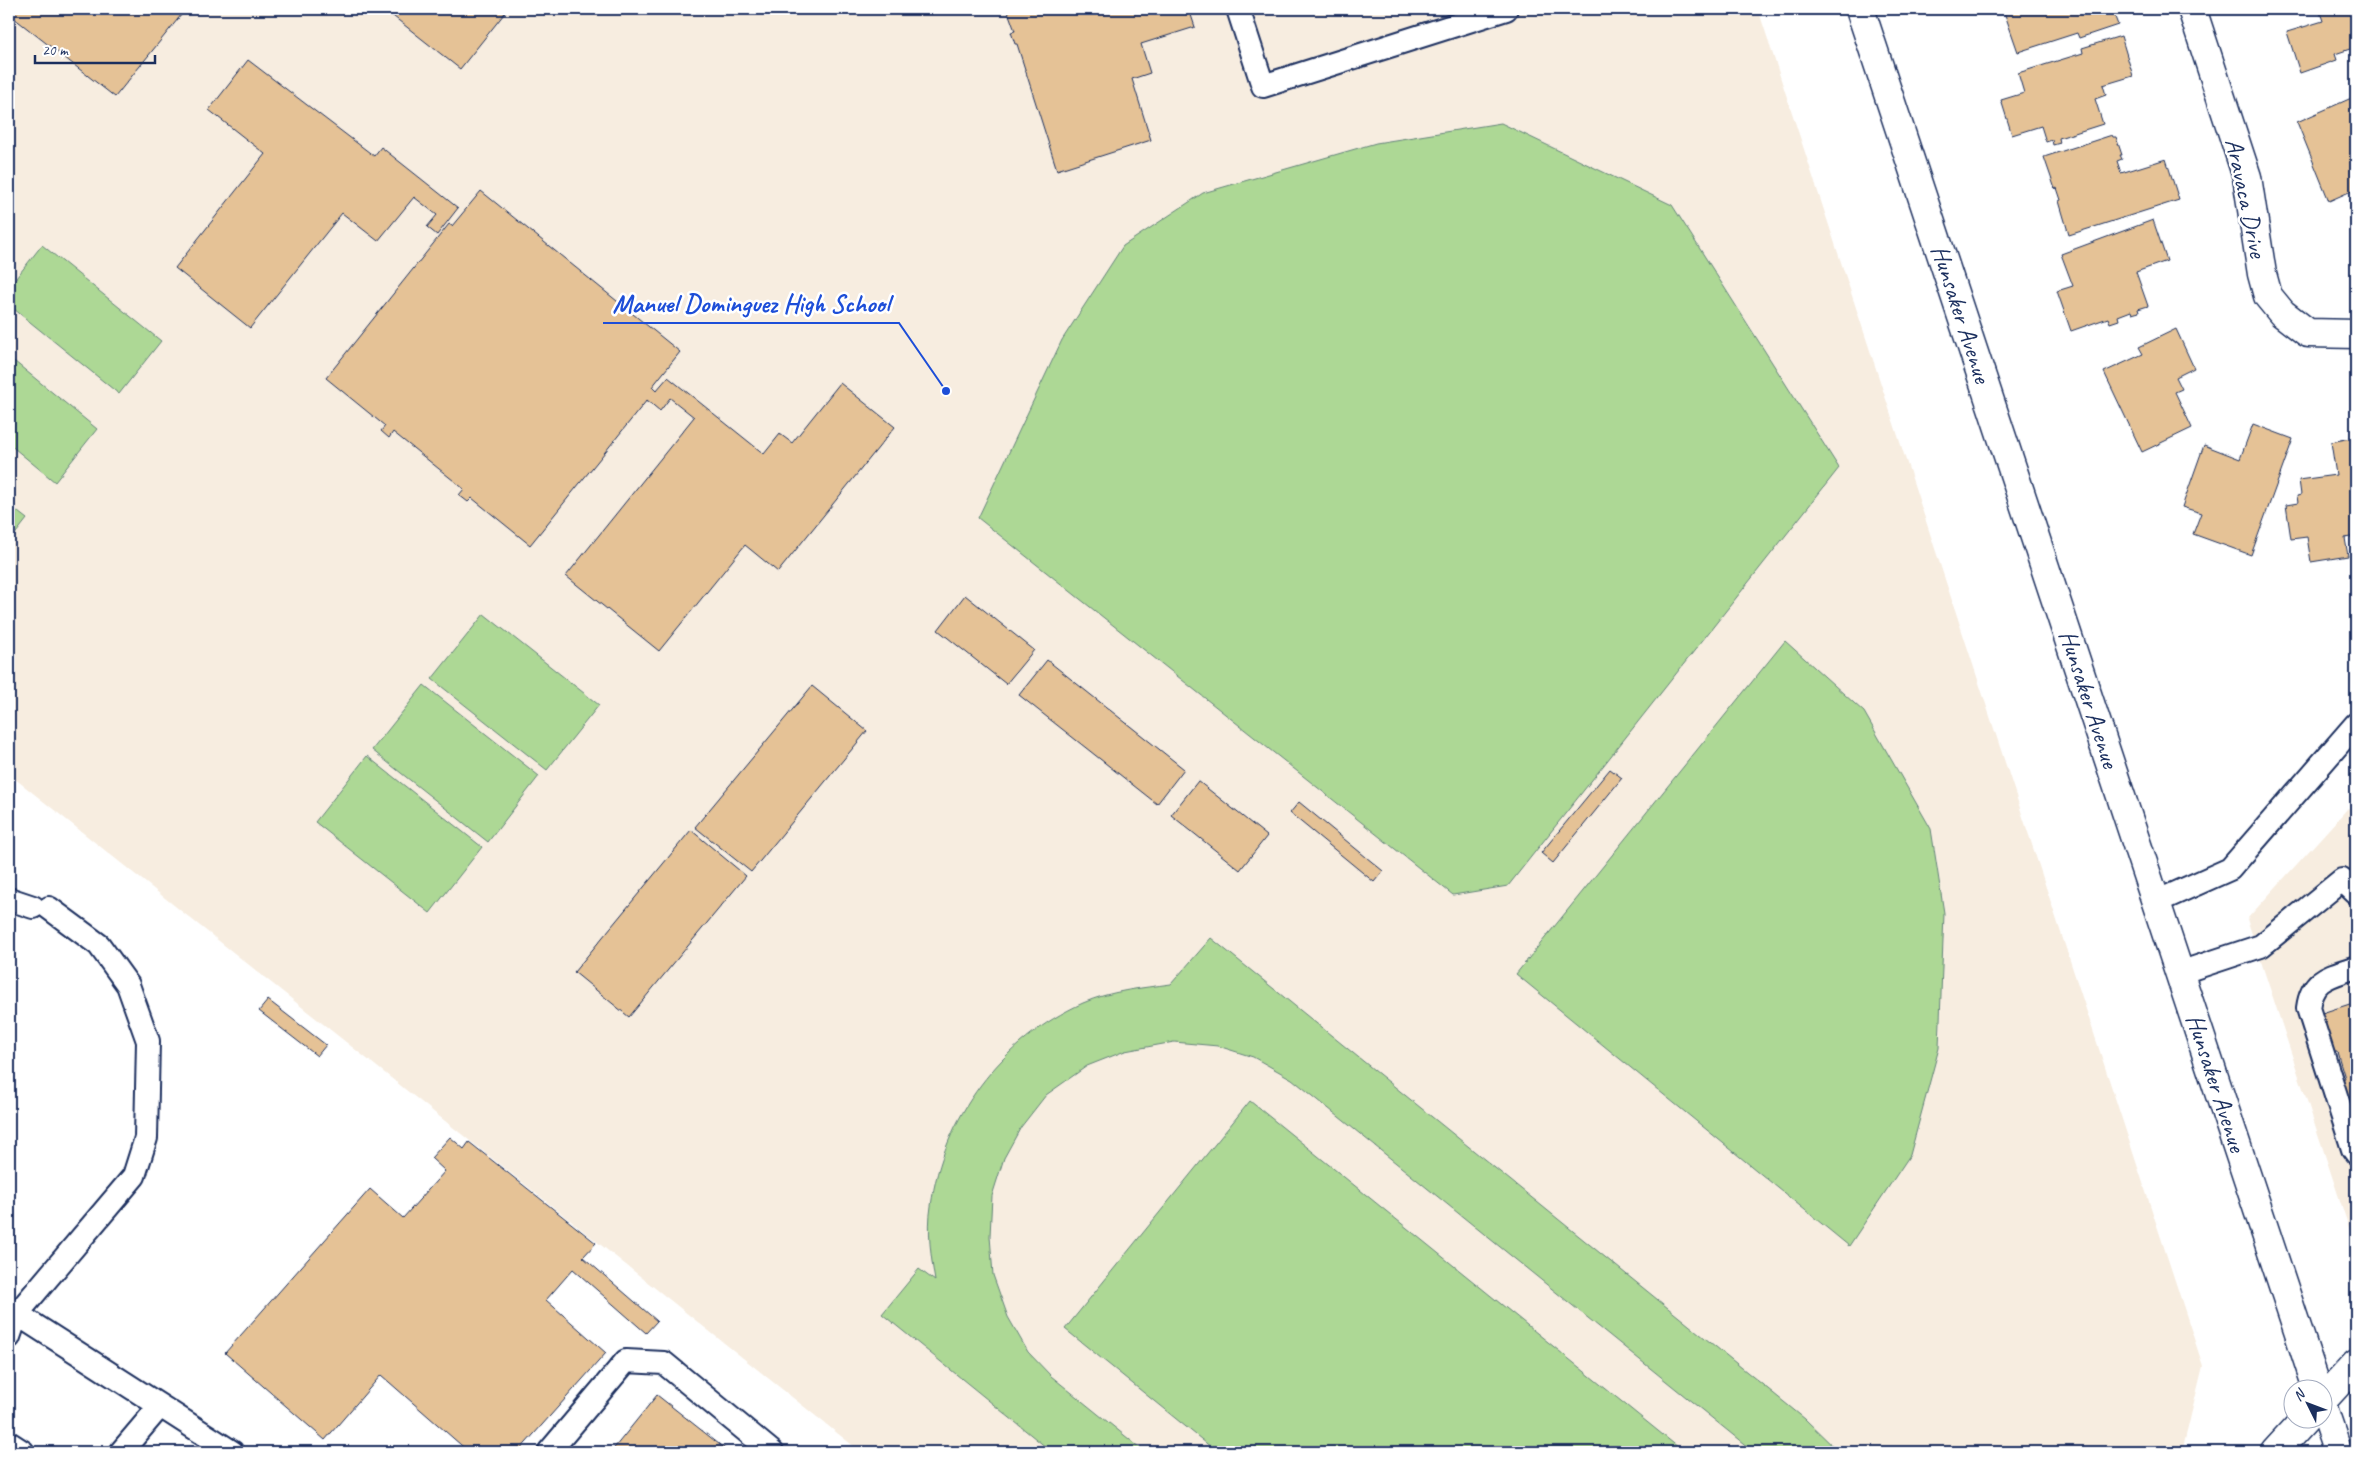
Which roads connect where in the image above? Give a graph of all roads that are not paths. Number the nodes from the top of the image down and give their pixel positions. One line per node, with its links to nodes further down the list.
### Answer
1 (1238, 9): 2 (lane)
2 (1506, 9)
3 (1860, 9): 9 (street, Hunsaker Avenue)
4 (2192, 9): 5 (street, Aravaca Drive)
5 (2356, 334)
6 (2356, 724): 9 (lane)
7 (2356, 893): 11 (lane)
8 (9, 899): 13 (lane)
9 (2156, 902): 11 (street, Hunsaker Avenue)
10 (2356, 967): 12 (lane)
11 (2180, 972): 16 (street, Hunsaker Avenue)
12 (2356, 1153)
13 (13, 1314): 14 (lane); 18 (lane)
14 (9, 1337)
15 (2356, 1364): 17 (street)
16 (2314, 1378)
17 (2332, 1392)
18 (160, 1406): 23 (lane); 24 (lane)
19 (2297, 1428): 27 (street)
20 (2330, 1428): 28 (street)
21 (9, 1443): 22 (lane)
22 (23, 1452)
23 (121, 1452)
24 (232, 1452)
25 (549, 1452): 26 (lane)
26 (772, 1452)
27 (2275, 1452)
28 (2338, 1452)

